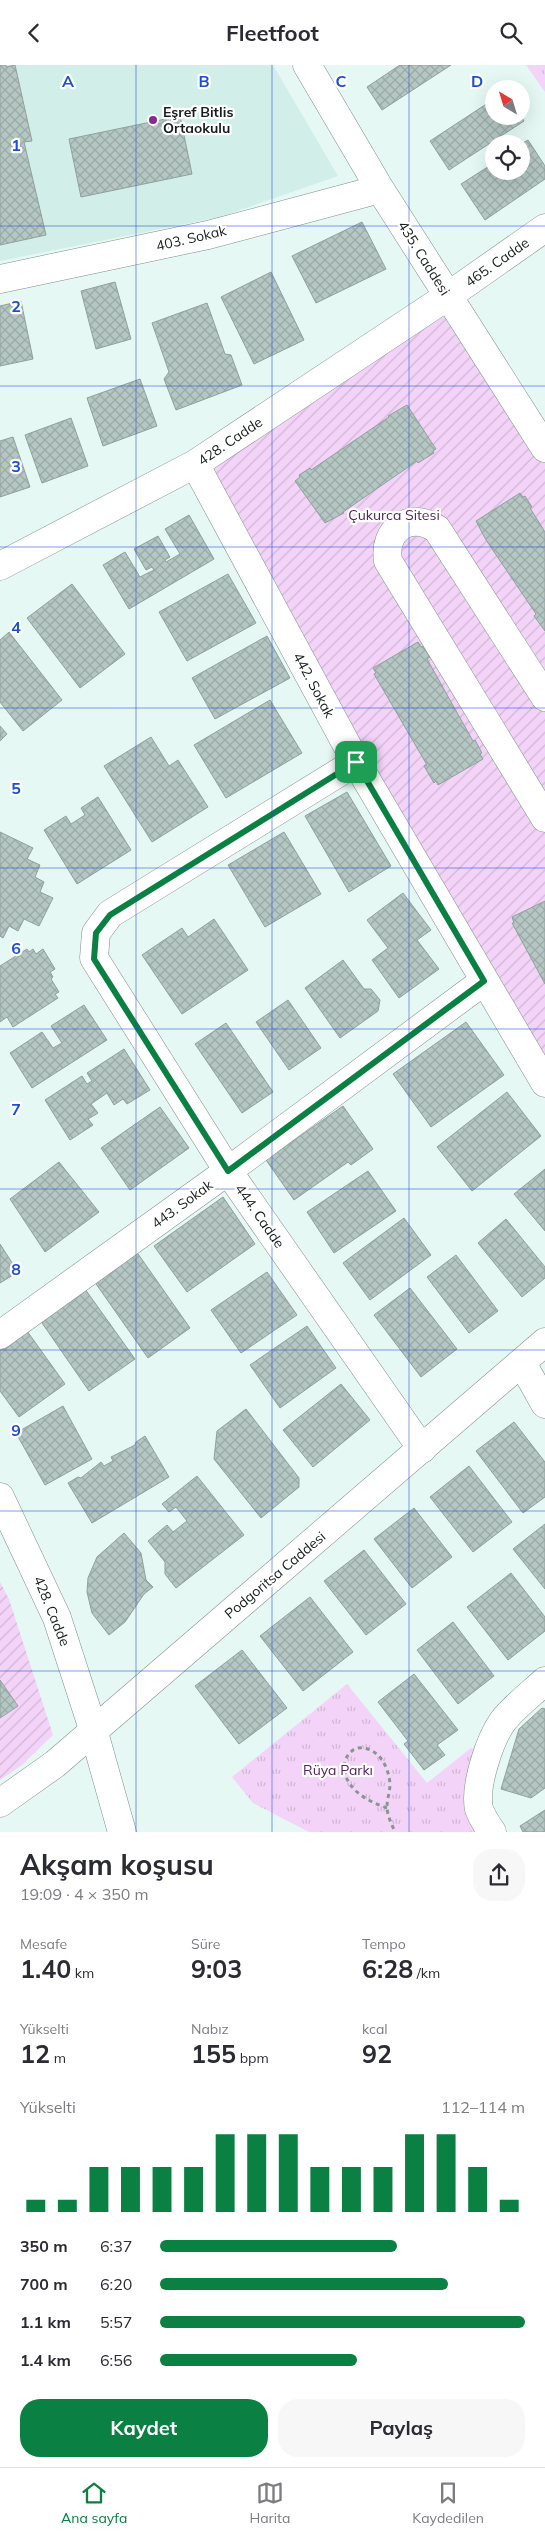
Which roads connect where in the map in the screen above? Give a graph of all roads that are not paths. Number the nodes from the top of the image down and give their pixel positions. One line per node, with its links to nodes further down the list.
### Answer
1 (307, 65): 2 (street, 435. Caddesi)
2 (380, 189): 4 (street, 403. Sokak); 5 (street, 435. Caddesi)
3 (545, 228): 5 (street, 465. Cadde)
4 (0, 279)
5 (448, 295): 6 (street, 435. Caddesi); 7 (street, 428. Cadde)
6 (545, 448)
7 (196, 464): 8 (street, 428. Cadde); 10 (street, 442. Sokak)
8 (0, 566)
9 (545, 697): 11 (street)
10 (356, 762): 12 (street, 442. Sokak); 14 (street, 444. Cadde)
11 (545, 818)
12 (484, 981): 13 (street, 442. Sokak); 14 (street, 443. Sokak)
13 (545, 1083)
14 (228, 1171): 15 (street, 443. Sokak); 19 (street, 444. Cadde)
15 (0, 1335)
16 (545, 1342): 17 (street, Podgoritsa Caddesi)
17 (522, 1363): 18 (street); 19 (street, Podgoritsa Caddesi)
18 (545, 1404)
19 (422, 1449): 22 (street, Podgoritsa Caddesi)
20 (0, 1497): 22 (street, 428. Cadde)
21 (545, 1681): 25 (street)
22 (93, 1729): 23 (street, Podgoritsa Caddesi); 24 (street, 428. Cadde)
23 (0, 1803)
24 (122, 1832)
25 (492, 1832)

